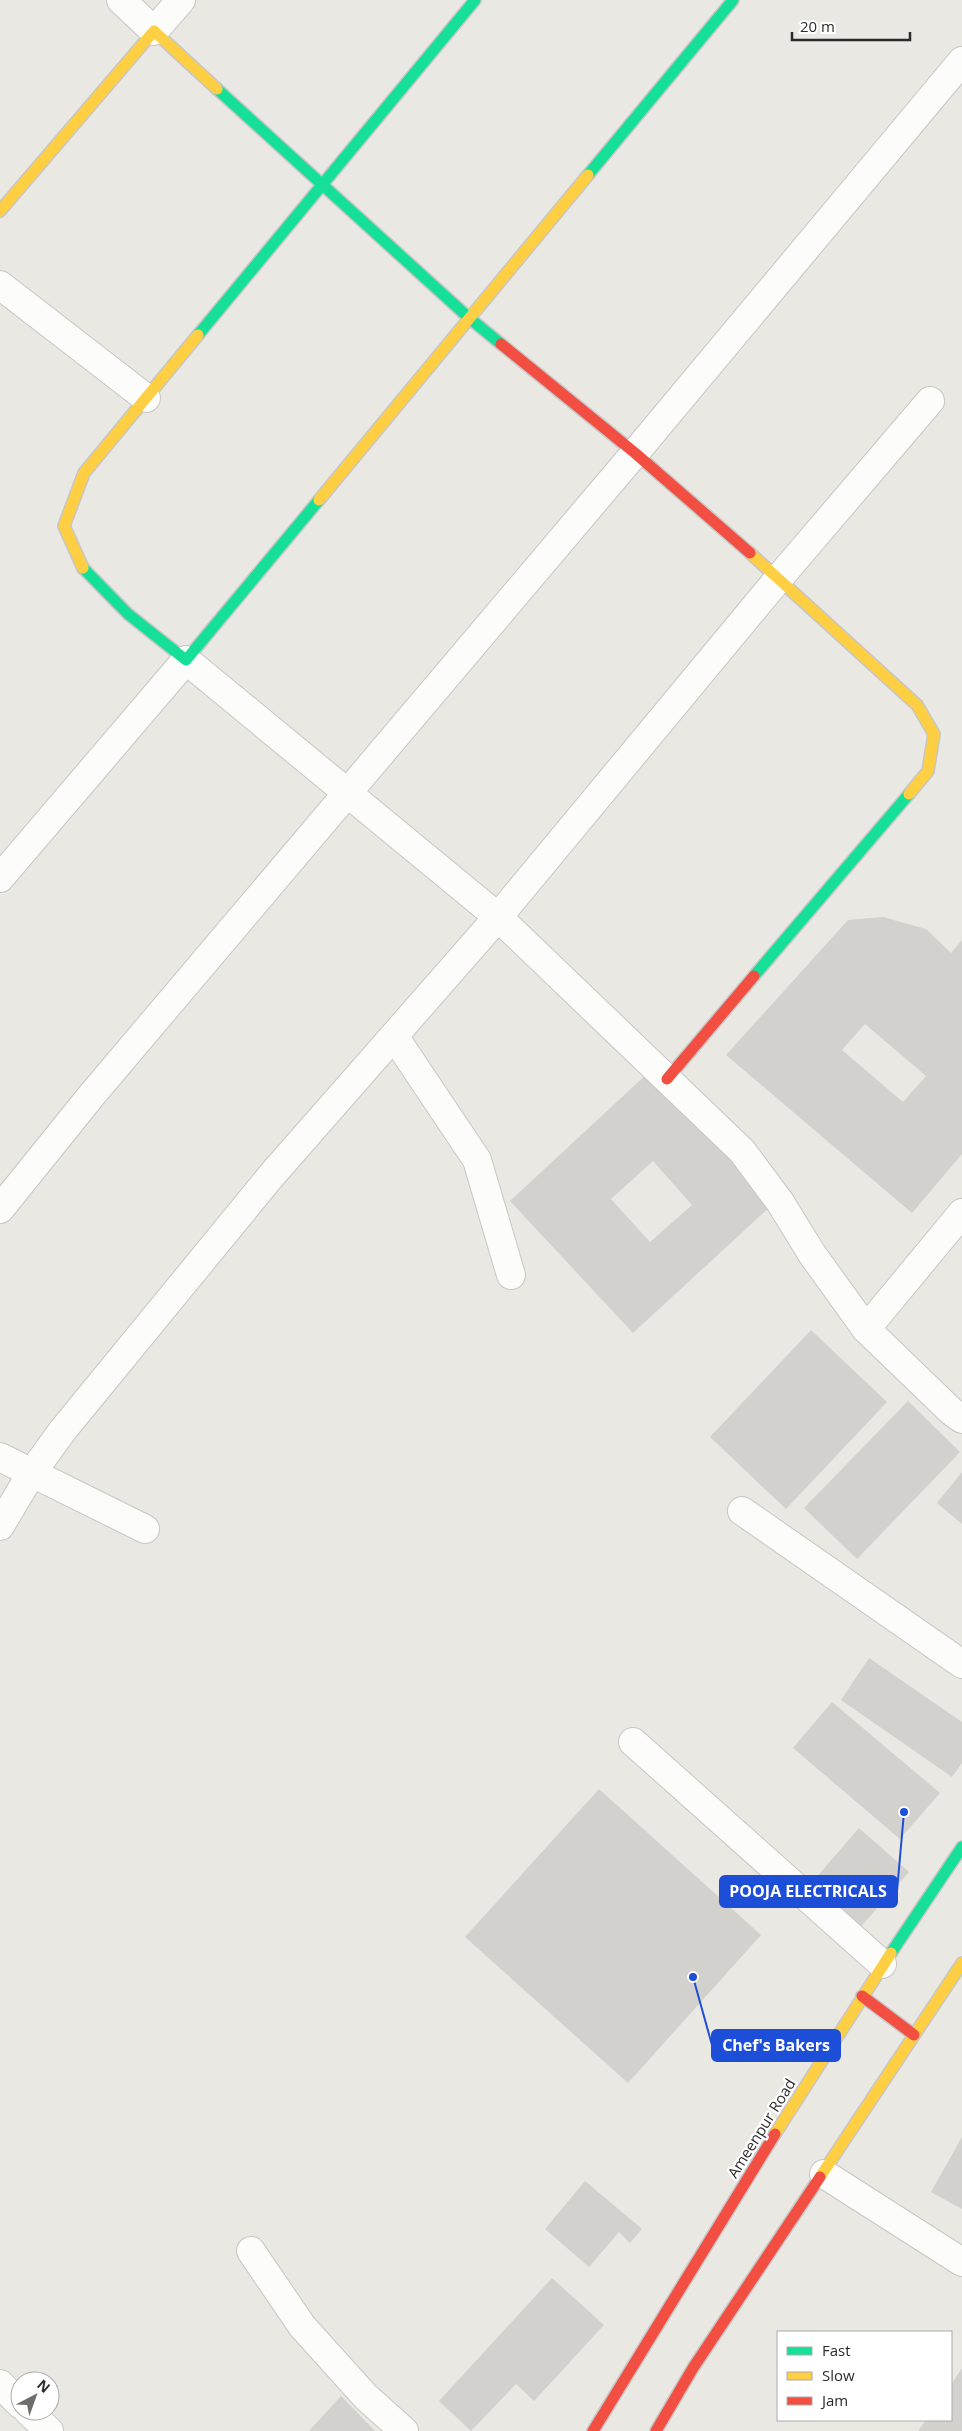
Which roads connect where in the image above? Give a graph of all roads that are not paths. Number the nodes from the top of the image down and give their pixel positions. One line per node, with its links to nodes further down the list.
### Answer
1 (121, 0): 5 (street)
2 (181, 0): 5 (street)
3 (475, 0): 7 (street)
4 (732, 0): 10 (street)
5 (154, 31): 7 (street); 8 (street)
6 (962, 62): 13 (street)
7 (321, 186): 10 (street); 11 (street)
8 (0, 211)
9 (0, 285): 11 (street)
10 (468, 317): 13 (street); 15 (street)
11 (146, 398): 15 (street)
12 (930, 401): 14 (street)
13 (635, 453): 14 (street); 16 (street)
14 (780, 578): 18 (street); 20 (street)
15 (186, 660): 16 (street); 17 (street)
16 (346, 793): 18 (street); 21 (street)
17 (0, 878)
18 (498, 917): 19 (street); 20 (street)
19 (394, 1036): 23 (street); 27 (street)
20 (667, 1079): 24 (street)
21 (0, 1209)
22 (962, 1213): 24 (street)
23 (511, 1274)
24 (866, 1329): 25 (street)
25 (962, 1419)
26 (0, 1457): 27 (street)
27 (31, 1474): 29 (street); 30 (street)
28 (742, 1511): 31 (street)
29 (0, 1526)
30 (145, 1529)
31 (962, 1664)
32 (633, 1742): 35 (street)
33 (962, 1847): 35 (street, Ameenpur Road)
34 (962, 1963): 37 (street)
35 (882, 1964): 36 (street, Ameenpur Road)
36 (862, 1996): 37 (street); 46 (street, Ameenpur Road)
37 (914, 2035): 38 (street)
38 (824, 2174): 40 (street); 47 (street)
39 (251, 2251): 45 (street)
40 (962, 2262)
41 (0, 2384): 42 (street)
42 (10, 2394)
43 (38, 2421): 44 (street)
44 (49, 2431)
45 (404, 2431)
46 (593, 2431)
47 (656, 2431)

